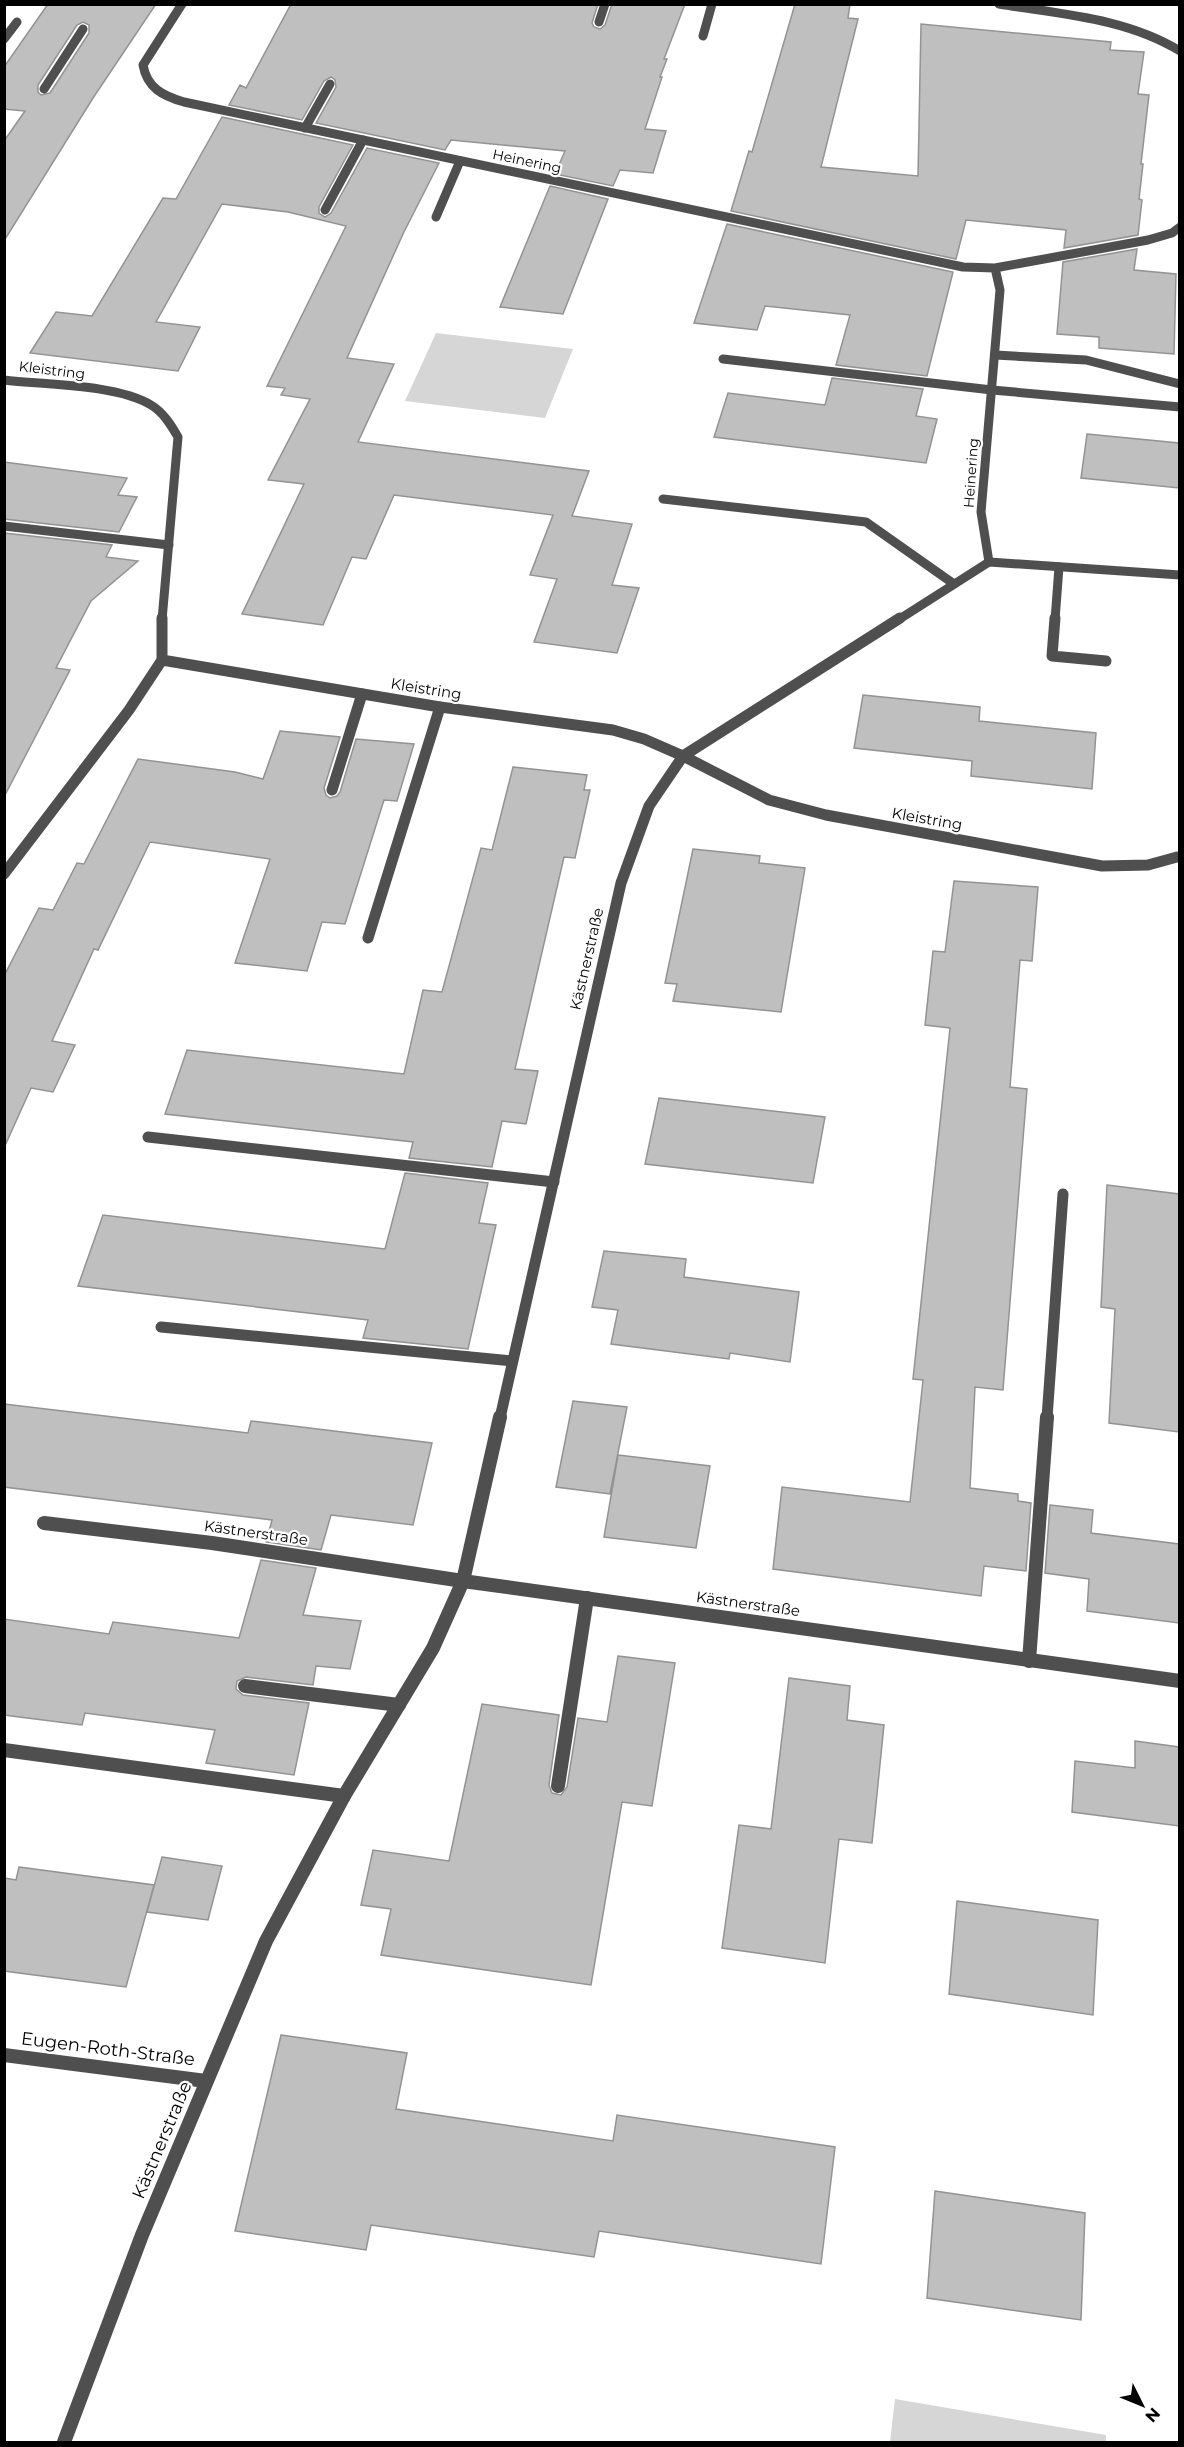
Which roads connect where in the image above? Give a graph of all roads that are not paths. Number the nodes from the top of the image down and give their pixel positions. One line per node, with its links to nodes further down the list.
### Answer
1 (182, 4): 15 (street, Heinering)
2 (605, 4): 6 (street)
3 (712, 4): 8 (street)
4 (999, 4): 11 (street)
5 (17, 22): 9 (street)
6 (599, 22)
7 (83, 29): 14 (street)
8 (703, 36)
9 (4, 39)
10 (1179, 42): 11 (street)
11 (1170, 43): 12 (street)
12 (1179, 51)
13 (330, 84): 15 (street)
14 (44, 89)
15 (305, 128): 16 (street, Heinering)
16 (363, 140): 17 (street, Heinering); 18 (street)
17 (460, 161): 19 (street); 21 (street, Heinering)
18 (325, 210)
19 (436, 217)
20 (1179, 227): 21 (street, Heinering)
21 (995, 268): 22 (street, Heinering)
22 (994, 355): 25 (street); 26 (street, Heinering)
23 (723, 359): 26 (street)
24 (4, 380): 30 (street, Kleistring)
25 (1179, 384)
26 (992, 390): 27 (street); 31 (street, Heinering)
27 (1179, 407)
28 (663, 499): 34 (street)
29 (4, 526): 30 (street)
30 (169, 545): 35 (street, Kleistring)
31 (989, 562): 32 (street); 34 (street)
32 (1059, 567): 33 (street); 36 (street)
33 (1179, 575)
34 (954, 584): 39 (street)
35 (162, 660): 37 (street, Kleistring); 42 (street)
36 (1106, 661)
37 (362, 694): 38 (street, Kleistring); 40 (street)
38 (440, 707): 39 (street, Kleistring); 43 (street)
39 (683, 756): 41 (street, Kleistring); 45 (street, Kästnerstraße)
40 (332, 790)
41 (1176, 857)
42 (4, 874)
43 (368, 938)
44 (148, 1137): 45 (street)
45 (554, 1182): 48 (street, Kästnerstraße)
46 (1063, 1194): 52 (street)
47 (161, 1327): 48 (street)
48 (512, 1361): 50 (street, Kästnerstraße)
49 (44, 1523): 50 (street, Kästnerstraße)
50 (463, 1581): 51 (street, Kästnerstraße); 55 (street, Kästnerstraße)
51 (587, 1598): 52 (street, Kästnerstraße); 57 (street)
52 (1029, 1661): 53 (street, Kästnerstraße)
53 (1179, 1681)
54 (245, 1686): 55 (street)
55 (399, 1705): 58 (street, Kästnerstraße)
56 (4, 1750): 58 (street)
57 (558, 1786)
58 (344, 1796): 60 (street, Kästnerstraße)
59 (4, 2055): 60 (street, Eugen-Roth-Straße)
60 (206, 2081): 61 (street, Kästnerstraße)
61 (64, 2442)

